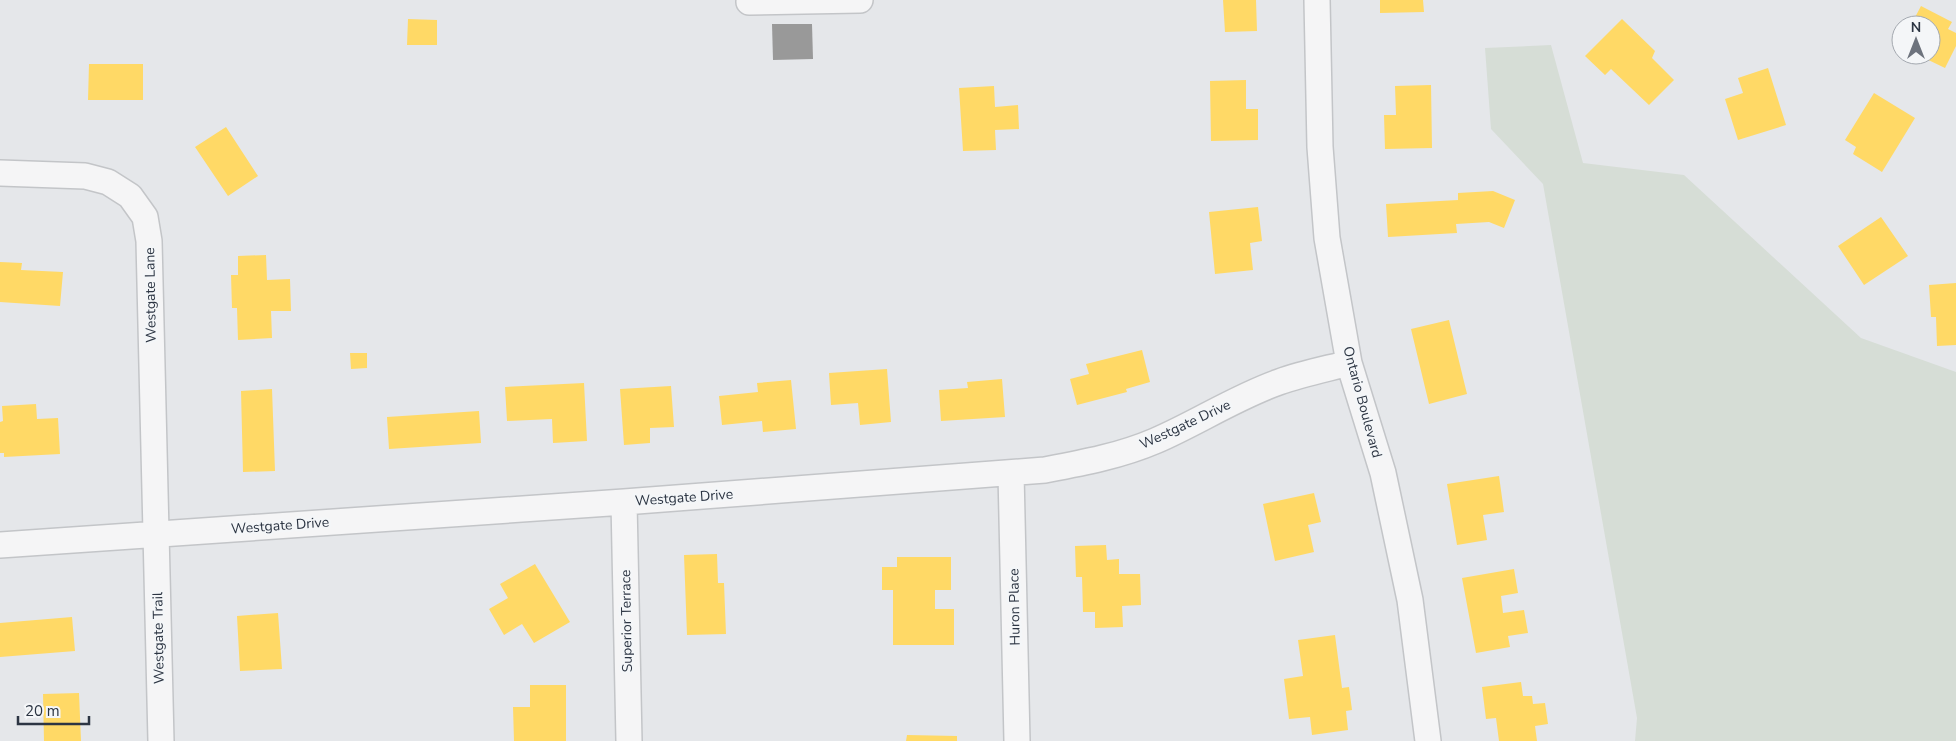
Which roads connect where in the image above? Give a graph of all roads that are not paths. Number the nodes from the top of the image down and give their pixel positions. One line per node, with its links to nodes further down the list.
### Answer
1 (860, 0): 3 (street)
2 (1317, 0): 5 (street, Ontario Boulevard)
3 (749, 2)
4 (0, 173): 8 (street, Westgate Lane)
5 (1349, 363): 6 (street, Westgate Drive); 13 (street, Ontario Boulevard)
6 (1011, 473): 7 (street, Westgate Drive); 12 (street, Huron Place)
7 (624, 502): 8 (street, Westgate Drive); 11 (street, Superior Terrace)
8 (156, 535): 9 (street, Westgate Drive); 10 (street, Westgate Trail)
9 (0, 545)
10 (161, 741)
11 (629, 741)
12 (1017, 741)
13 (1428, 741)

